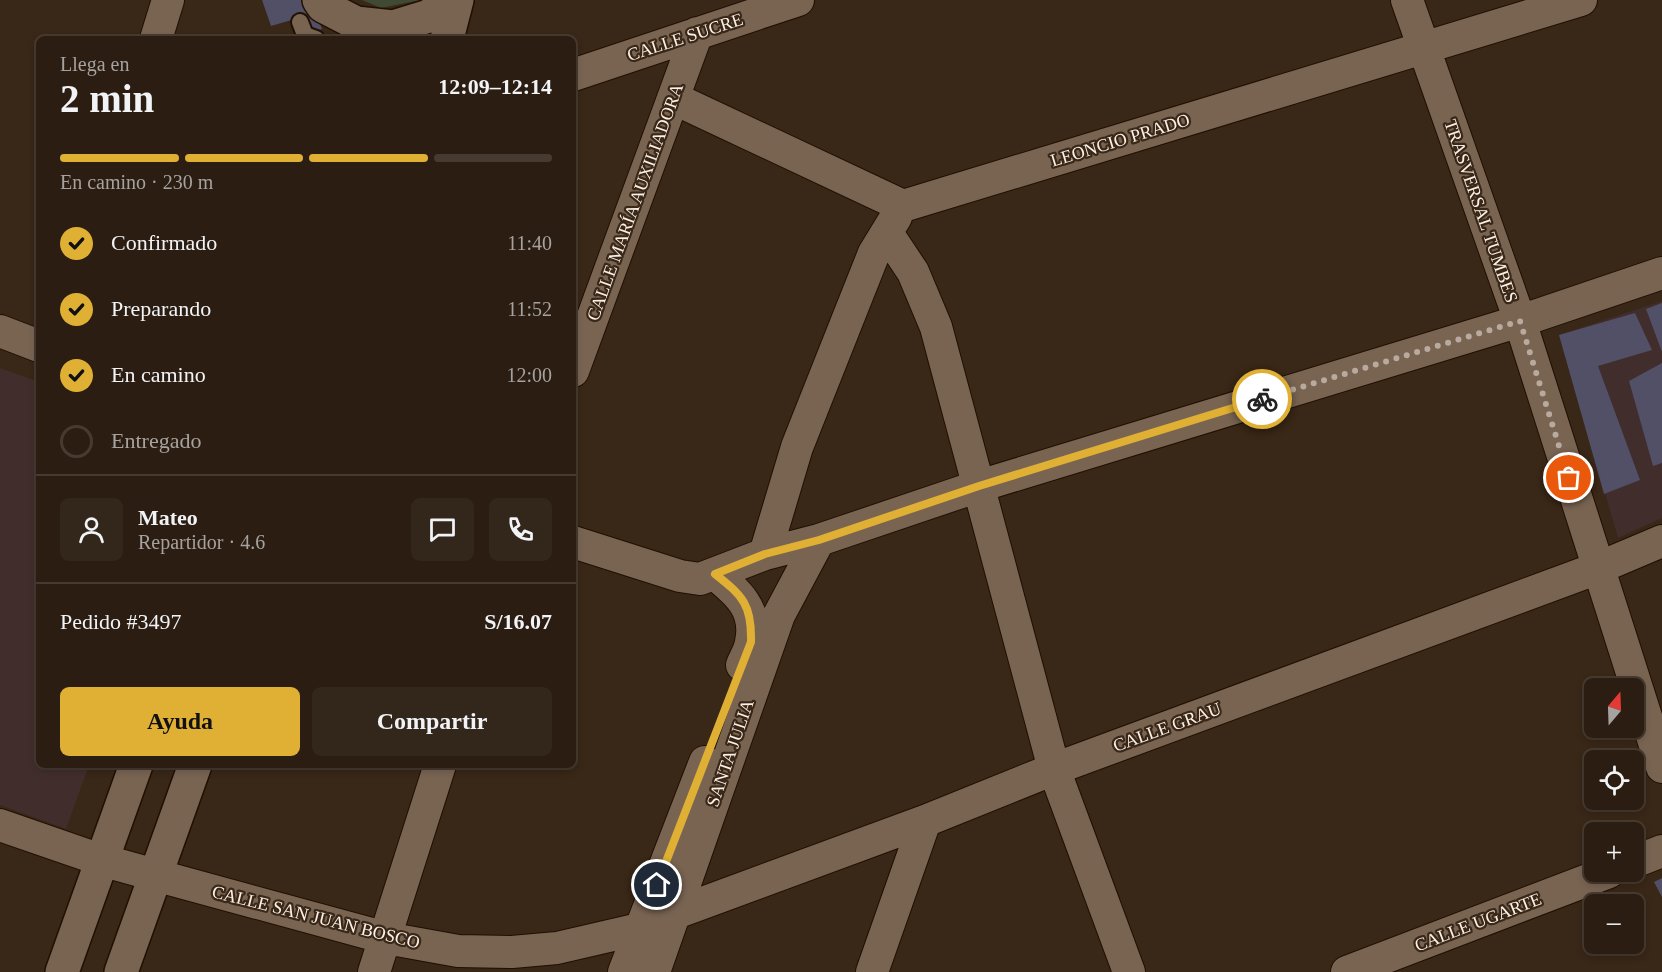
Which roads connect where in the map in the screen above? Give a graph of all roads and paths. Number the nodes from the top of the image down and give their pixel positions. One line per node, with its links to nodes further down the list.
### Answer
1 (168, 0): 9 (street)
2 (450, 0): 7 (main road)
3 (457, 0): 12 (main road)
4 (798, 0): 8 (street, CALLE SUCRE)
5 (1407, 0): 13 (street, TRASVERSAL TUMBES)
6 (1581, 0): 13 (street, LEONCIO PRADO)
7 (314, 9): 10 (lane); 11 (main road)
8 (698, 33): 14 (street, CALLE SUCRE); 15 (street, CALLE MARÍA AUXILIADORA)
9 (157, 36)
10 (308, 36)
11 (333, 36)
12 (448, 36)
13 (1423, 48): 16 (street, LEONCIO PRADO); 19 (street, TRASVERSAL TUMBES)
14 (576, 74)
15 (673, 98): 16 (street); 22 (street, CALLE MARÍA AUXILIADORA)
16 (903, 206): 17 (street)
17 (887, 233): 23 (street); 27 (street)
18 (1662, 273): 19 (street)
19 (1520, 321): 23 (street); 28 (street, TRASVERSAL TUMBES)
20 (0, 332): 21 (street)
21 (36, 345)
22 (576, 363)
23 (979, 486): 24 (street); 34 (street)
24 (819, 540): 27 (street); 42 (street, SANTA JULIA)
25 (1662, 541): 28 (street, CALLE GRAU)
26 (576, 543): 29 (street)
27 (765, 554): 29 (street)
28 (1598, 568): 30 (street, TRASVERSAL TUMBES); 34 (street, CALLE GRAU)
29 (715, 574): 43 (street, SANTA JULIA)
30 (1662, 767)
31 (135, 768): 39 (main road)
32 (194, 768): 40 (main road)
33 (439, 768): 44 (street)
34 (1054, 769): 35 (street, CALLE GRAU); 51 (street)
35 (925, 821): 42 (street, CALLE GRAU); 50 (street)
36 (0, 825): 39 (street, CALLE SAN JUAN BOSCO)
37 (1662, 851): 38 (street)
38 (1644, 858)
39 (101, 860): 40 (street, CALLE SAN JUAN BOSCO); 45 (main road)
40 (155, 875): 44 (street, CALLE SAN JUAN BOSCO); 46 (main road)
41 (1584, 882): 52 (street, CALLE UGARTE)
42 (673, 914): 43 (street, CALLE SAN JUAN BOSCO); 49 (street, SANTA JULIA)
43 (639, 929): 44 (street, CALLE SAN JUAN BOSCO); 48 (street, SANTA JULIA)
44 (386, 938): 47 (street)
45 (62, 972)
46 (121, 972)
47 (374, 972)
48 (624, 972)
49 (654, 972)
50 (872, 972)
51 (1129, 972)
52 (1347, 972)

